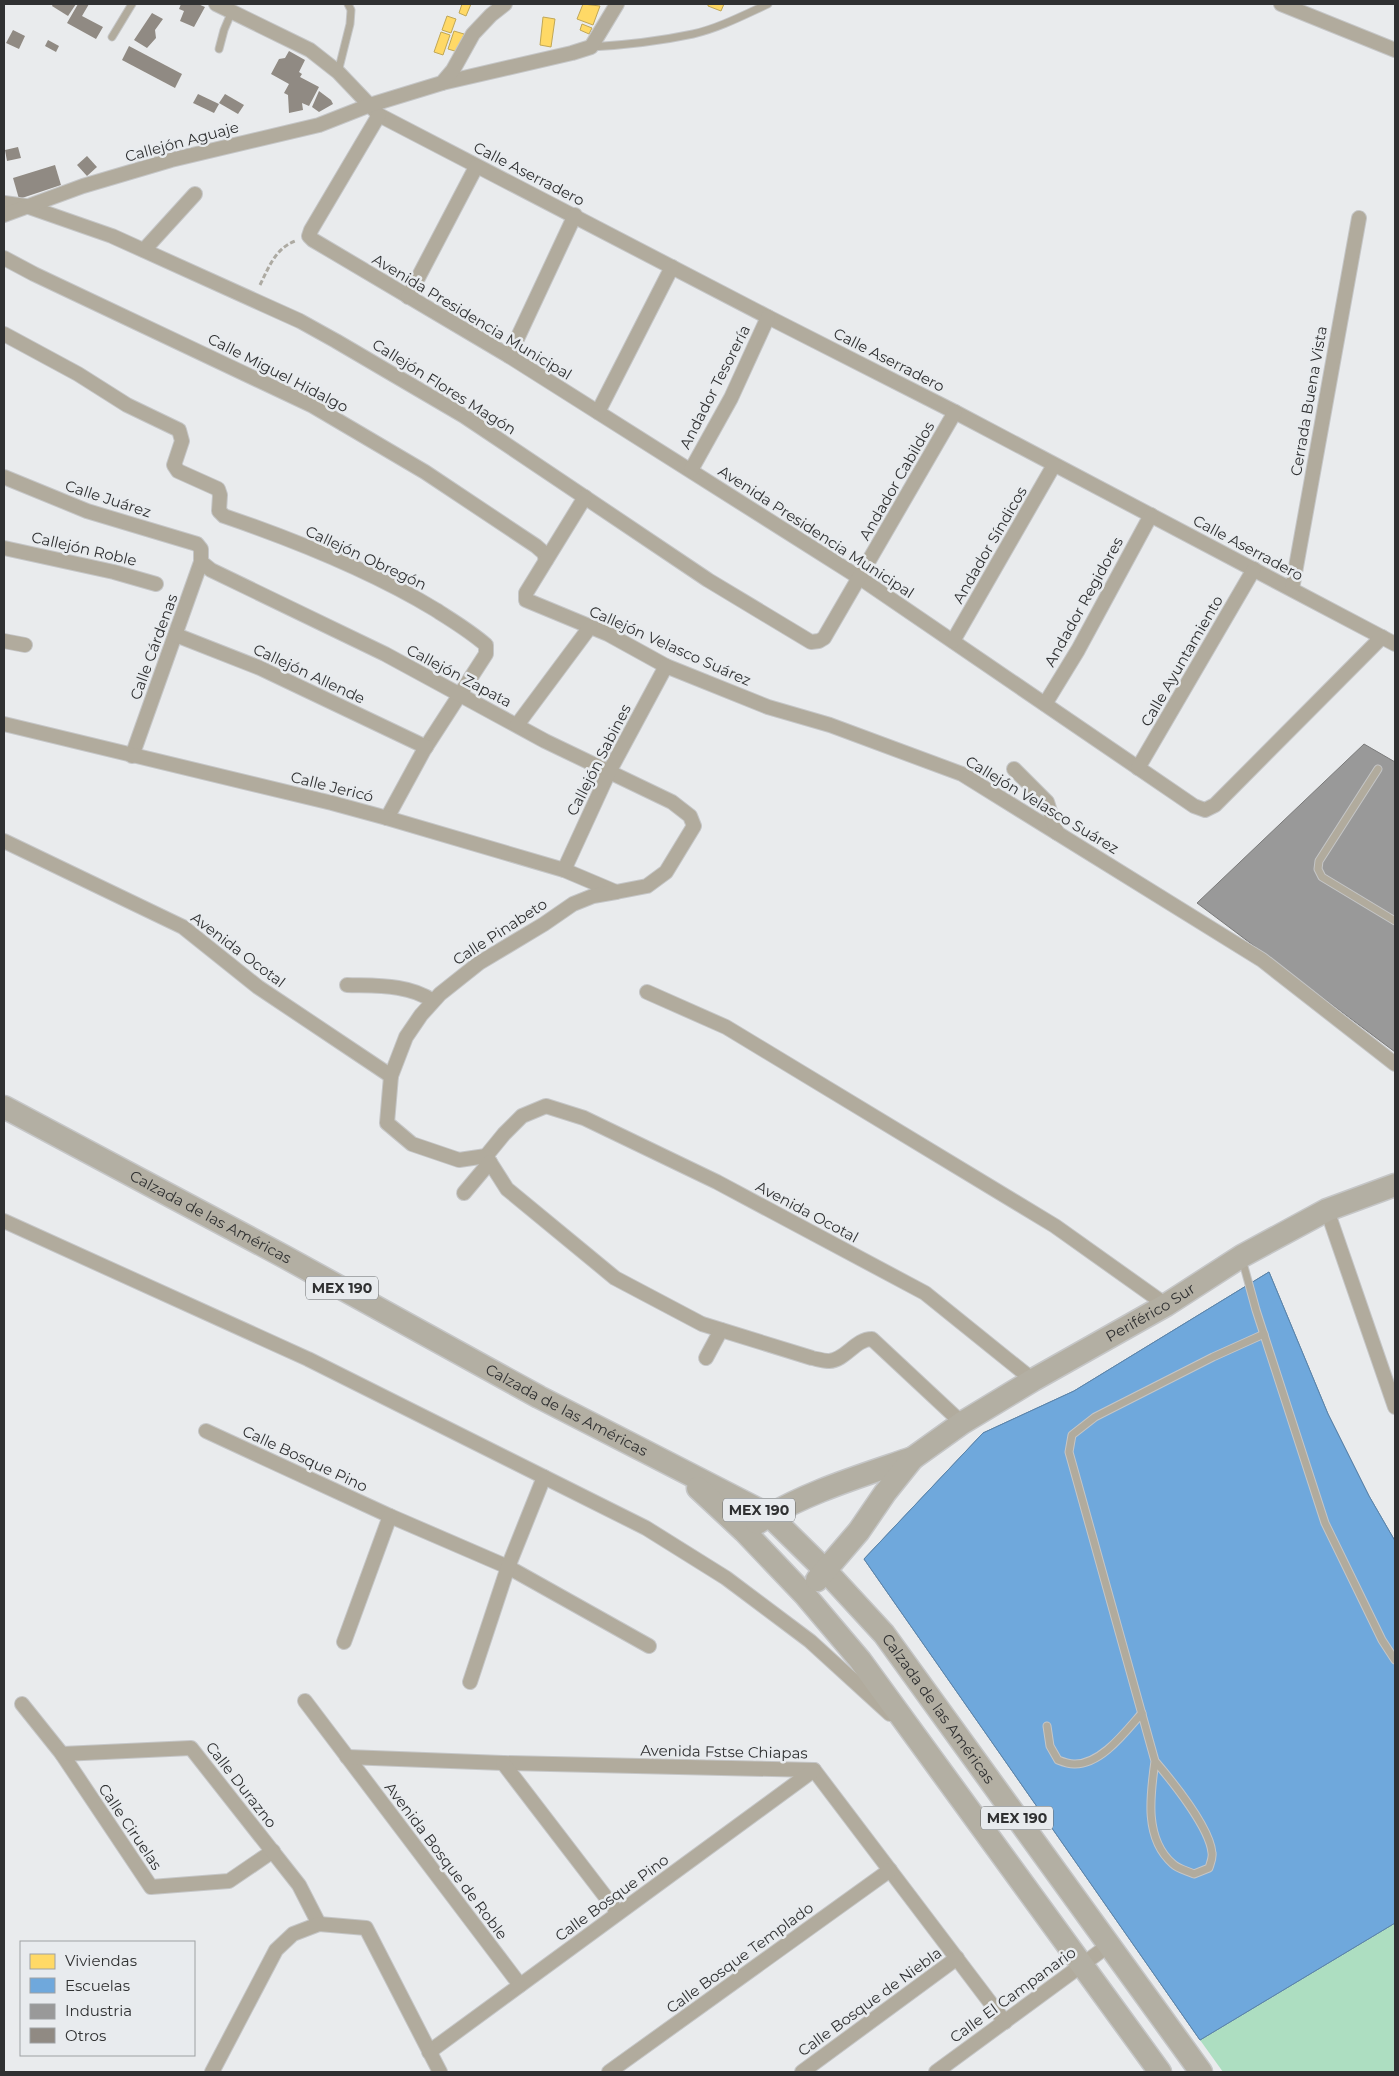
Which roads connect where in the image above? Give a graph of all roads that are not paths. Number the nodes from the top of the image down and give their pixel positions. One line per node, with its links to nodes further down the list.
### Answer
1 (132, 4): 9 (lane)
2 (216, 4): 8 (street, Calle Aserradero)
3 (348, 4): 13 (lane)
4 (505, 4): 14 (street)
5 (617, 4): 10 (street)
6 (768, 4): 10 (lane)
7 (1281, 4): 12 (street)
8 (232, 11): 11 (lane); 13 (street, Calle Aserradero)
9 (112, 37)
10 (591, 47): 14 (street, Callejón Aguaje)
11 (219, 49)
12 (1395, 50)
13 (338, 72): 15 (street, Calle Aserradero)
14 (442, 83): 15 (street, Callejón Aguaje)
15 (374, 110): 16 (street, Calle Aserradero); 19 (street, Callejón Aguaje); 26 (street, Avenida Presidencia Municipal)
16 (476, 167): 21 (street, Calle Aserradero); 26 (street)
17 (195, 194): 23 (street)
18 (4, 203): 19 (street, Callejón Flores Magón)
19 (26, 206): 20 (street, Callejón Aguaje); 23 (street, Callejón Flores Magón)
20 (4, 215)
21 (574, 215): 25 (street, Calle Aserradero); 29 (street)
22 (1359, 218): 43 (street, Cerrada Buena Vista)
23 (144, 250): 35 (street, Callejón Flores Magón)
24 (4, 258): 39 (street, Calle Miguel Hidalgo)
25 (672, 267): 27 (street, Calle Aserradero); 30 (street)
26 (408, 296): 29 (street, Avenida Presidencia Municipal)
27 (768, 317): 31 (street, Calle Aserradero); 33 (street, Andador Tesorería)
28 (4, 334): 53 (street, Callejón Obregón)
29 (509, 356): 30 (street, Avenida Presidencia Municipal)
30 (598, 412): 33 (street, Avenida Presidencia Municipal)
31 (955, 412): 32 (street, Calle Aserradero); 41 (street, Andador Cabildos)
32 (1054, 465): 36 (street, Calle Aserradero); 49 (street, Andador Síndicos)
33 (691, 470): 41 (street, Avenida Presidencia Municipal)
34 (4, 477): 38 (street, Calle Juárez)
35 (585, 497): 39 (street); 48 (street, Callejón Flores Magón)
36 (1151, 515): 40 (street, Calle Aserradero); 54 (street, Andador Regidores)
37 (4, 548): 42 (street, Callejón Roble)
38 (201, 556): 45 (street, Calle Cárdenas); 53 (street, Callejón Zapata)
39 (546, 560): 44 (street, Callejón Velasco Suárez)
40 (1254, 570): 43 (street, Calle Aserradero); 59 (street, Calle Ayuntamiento)
41 (860, 578): 48 (street, Andador Cabildos); 49 (street, Avenida Presidencia Municipal)
42 (156, 584)
43 (1292, 589): 46 (street, Calle Aserradero)
44 (590, 627): 52 (street, Callejón Velasco Suárez); 56 (street)
45 (176, 635): 57 (street, Callejón Allende); 58 (street, Calle Cárdenas)
46 (1382, 637): 50 (street, Calle Aserradero); 59 (street, Avenida Presidencia Municipal)
47 (4, 641): 51 (street)
48 (819, 641)
49 (953, 641): 54 (street, Avenida Presidencia Municipal)
50 (1395, 644)
51 (25, 645)
52 (666, 666): 62 (street, Callejón Sabines); 64 (street, Callejón Velasco Suárez)
53 (460, 695): 56 (street, Callejón Zapata); 57 (street)
54 (1045, 704): 59 (street, Avenida Presidencia Municipal)
55 (4, 724): 58 (street, Calle Jericó)
56 (517, 726): 62 (street, Callejón Zapata)
57 (426, 747): 63 (street)
58 (132, 756): 63 (street, Calle Jericó)
59 (1138, 768)
60 (1014, 769): 64 (street)
61 (1378, 769): 68 (lane)
62 (609, 772): 66 (street, Callejón Sabines); 67 (street, Callejón Zapata)
63 (387, 818): 66 (street, Calle Jericó)
64 (1057, 832): 72 (street, Callejón Velasco Suárez)
65 (4, 841): 73 (street, Avenida Ocotal)
66 (564, 870): 67 (street, Calle Jericó)
67 (616, 892): 71 (street, Calle Pinabeto)
68 (1395, 921)
69 (347, 985): 71 (street)
70 (647, 992): 81 (street)
71 (433, 1001): 73 (street, Calle Pinabeto)
72 (1395, 1064)
73 (391, 1076): 75 (street, Calle Pinabeto)
74 (4, 1107): 90 (main road, Calzada de las Américas / MEX 190)
75 (488, 1159): 77 (street); 82 (street); 85 (street, Avenida Ocotal)
76 (1395, 1185): 78 (main road, Periférico Sur)
77 (464, 1193)
78 (1327, 1210): 80 (main road, Periférico Sur); 86 (street)
79 (4, 1221): 91 (street)
80 (1242, 1256): 81 (main road, Periférico Sur); 83 (lane)
81 (1166, 1305): 85 (main road, Periférico Sur)
82 (721, 1330): 84 (street); 87 (street)
83 (1264, 1334): 100 (lane); 104 (lane)
84 (706, 1358)
85 (1033, 1380): 87 (main road, Periférico Sur)
86 (1395, 1407)
87 (962, 1423): 89 (main road, Periférico Sur)
88 (206, 1431): 92 (street, Calle Bosque Pino)
89 (913, 1458): 93 (main road, Periférico Sur); 96 (main road, Periférico Sur)
90 (679, 1470): 93 (main road, Calzada de las Américas / MEX 190); 94 (main road, Calzada de las Américas / MEX 190)
91 (544, 1477): 95 (street); 106 (street)
92 (390, 1516): 95 (street, Calle Bosque Pino); 98 (street)
93 (769, 1516): 94 (main road, Periférico Sur); 96 (main road, Calzada de las Américas / MEX 190)
94 (744, 1531): 97 (main road, Calzada de las Américas / MEX 190)
95 (508, 1567): 99 (street, Calle Bosque Pino); 101 (street)
96 (825, 1570): 97 (main road, Periférico Sur); 116 (main road, Calzada de las Américas / MEX 190)
97 (805, 1594): 106 (main road, Calzada de las Américas / MEX 190)
98 (344, 1642)
99 (649, 1646)
100 (1395, 1660)
101 (470, 1682)
102 (305, 1701): 108 (street, Avenida Bosque de Roble)
103 (22, 1704): 107 (street, Calle Ciruelas)
104 (1142, 1713): 105 (lane); 109 (lane)
105 (1047, 1726)
106 (918, 1740): 118 (main road, Calzada de las Américas / MEX 190)
107 (62, 1754): 112 (street, Calle Durazno); 112 (street, Calle Ciruelas)
108 (347, 1757): 110 (street, Avenida Fstse Chiapas); 119 (street, Avenida Bosque de Roble)
109 (1155, 1761): 109 (lane)
110 (503, 1763): 111 (street, Avenida Fstse Chiapas); 114 (street)
111 (814, 1770): 113 (street, Avenida Fstse Chiapas); 114 (street, Calle Bosque Pino)
112 (273, 1851): 115 (street, Calle Durazno)
113 (890, 1870): 117 (street, Avenida Fstse Chiapas); 124 (street, Calle Bosque Templado)
114 (618, 1913): 119 (street, Calle Bosque Pino)
115 (319, 1924): 121 (street); 122 (street)
116 (1109, 1945): 118 (street, Calle El Campanario); 128 (main road, Calzada de las Américas / MEX 190)
117 (957, 1958): 120 (street, Avenida Fstse Chiapas); 125 (street, Calle Bosque de Niebla)
118 (1082, 1964): 120 (street, Calle El Campanario); 127 (main road, Calzada de las Américas / MEX 190)
119 (520, 1985): 121 (street, Calle Bosque Pino)
120 (1005, 2022): 126 (street, Calle El Campanario)
121 (429, 2052): 123 (street)
122 (212, 2072)
123 (440, 2072)
124 (609, 2072)
125 (802, 2072)
126 (936, 2072)
127 (1160, 2072)
128 (1201, 2072)

